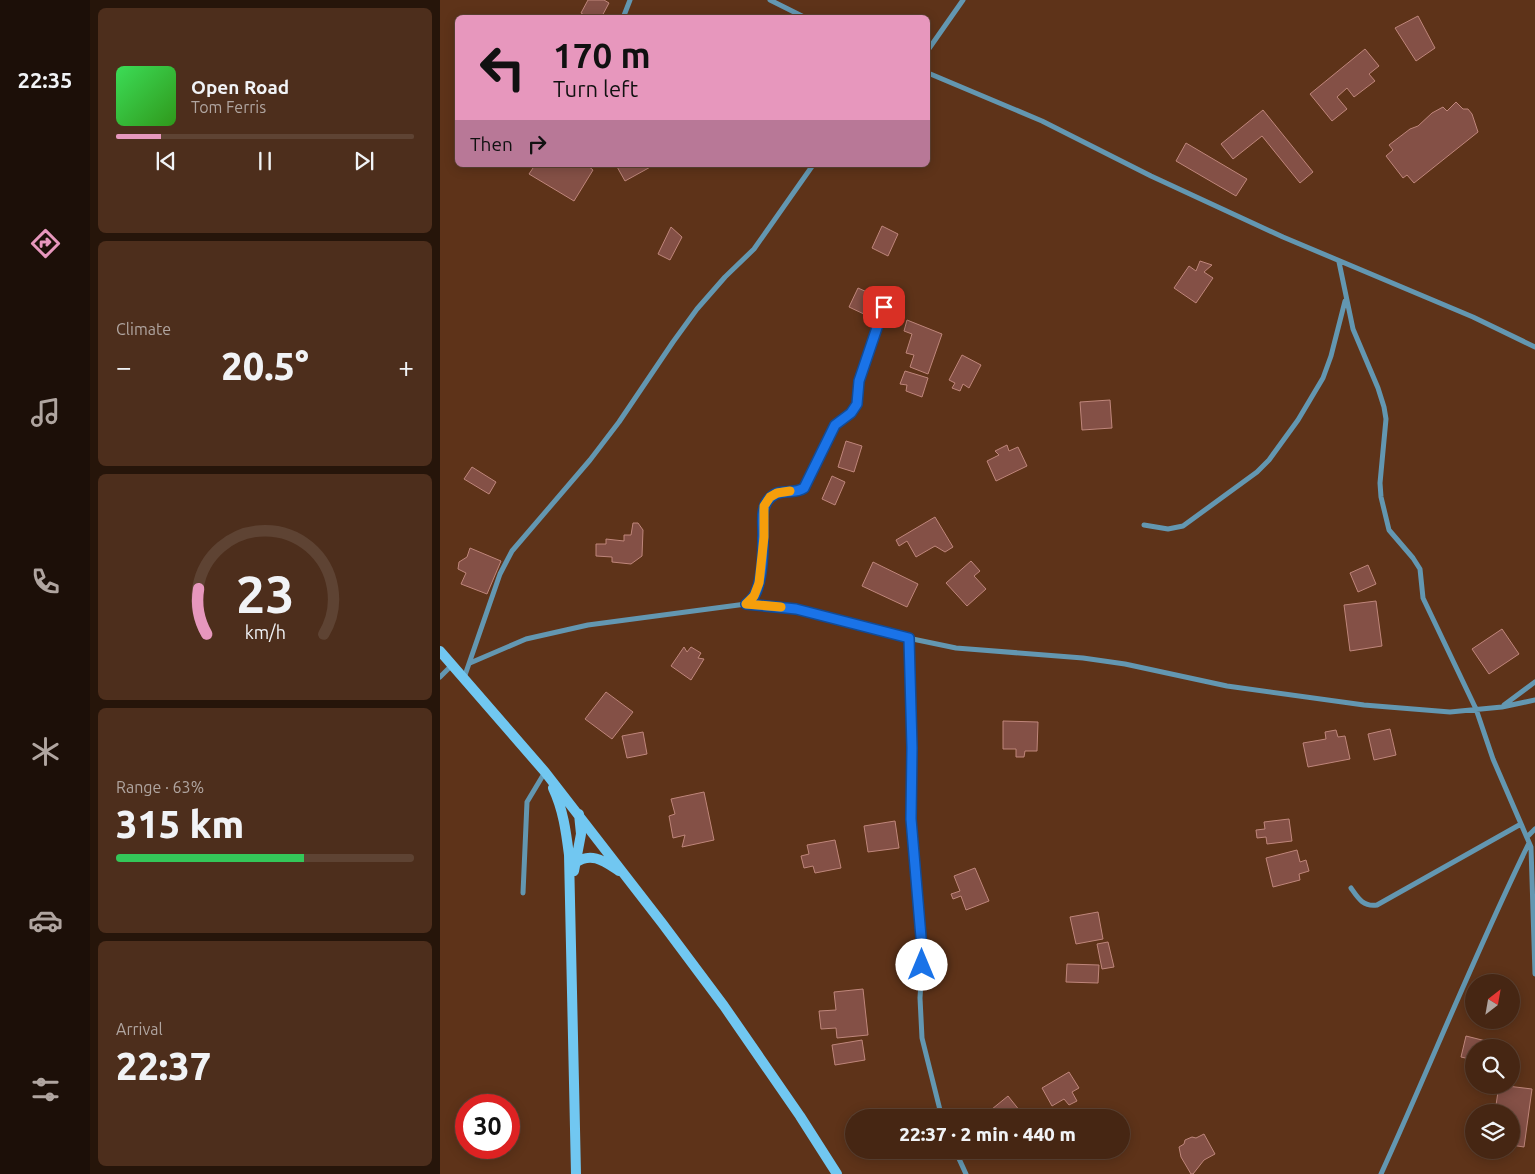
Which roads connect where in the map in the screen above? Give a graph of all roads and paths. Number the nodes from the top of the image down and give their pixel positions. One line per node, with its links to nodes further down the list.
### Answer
1 (630, 0): 4 (street)
2 (770, 0): 5 (street)
3 (963, 0): 6 (street)
4 (624, 15)
5 (800, 15)
6 (930, 47)
7 (930, 74): 9 (street)
8 (812, 167): 17 (street)
9 (1339, 262): 10 (street); 12 (street)
10 (1346, 298): 13 (street); 24 (street)
11 (884, 307): 14 (street)
12 (1535, 347)
13 (1144, 525)
14 (746, 604): 15 (street); 17 (street)
15 (909, 638): 24 (street); 37 (street)
16 (440, 651): 18 (main road)
17 (470, 663): 20 (street)
18 (452, 665): 19 (street); 20 (main road)
19 (440, 677)
20 (464, 678): 25 (main road)
21 (1535, 682): 23 (street)
22 (1535, 700): 23 (street)
23 (1502, 707): 24 (street)
24 (1476, 709): 27 (street)
25 (545, 772): 26 (main road); 33 (main road); 35 (street)
26 (579, 814): 31 (main road); 32 (main road)
27 (1521, 824): 29 (street); 34 (street)
28 (1535, 829): 29 (street)
29 (1527, 836): 30 (street)
30 (1529, 843): 36 (street); 42 (street)
31 (575, 863): 32 (main road); 33 (main road)
32 (627, 877): 40 (main road)
33 (570, 884): 39 (main road)
34 (1351, 888)
35 (523, 893)
36 (1535, 974)
37 (940, 1109)
38 (959, 1159): 41 (street)
39 (576, 1174)
40 (837, 1174)
41 (966, 1174)
42 (1381, 1174)

